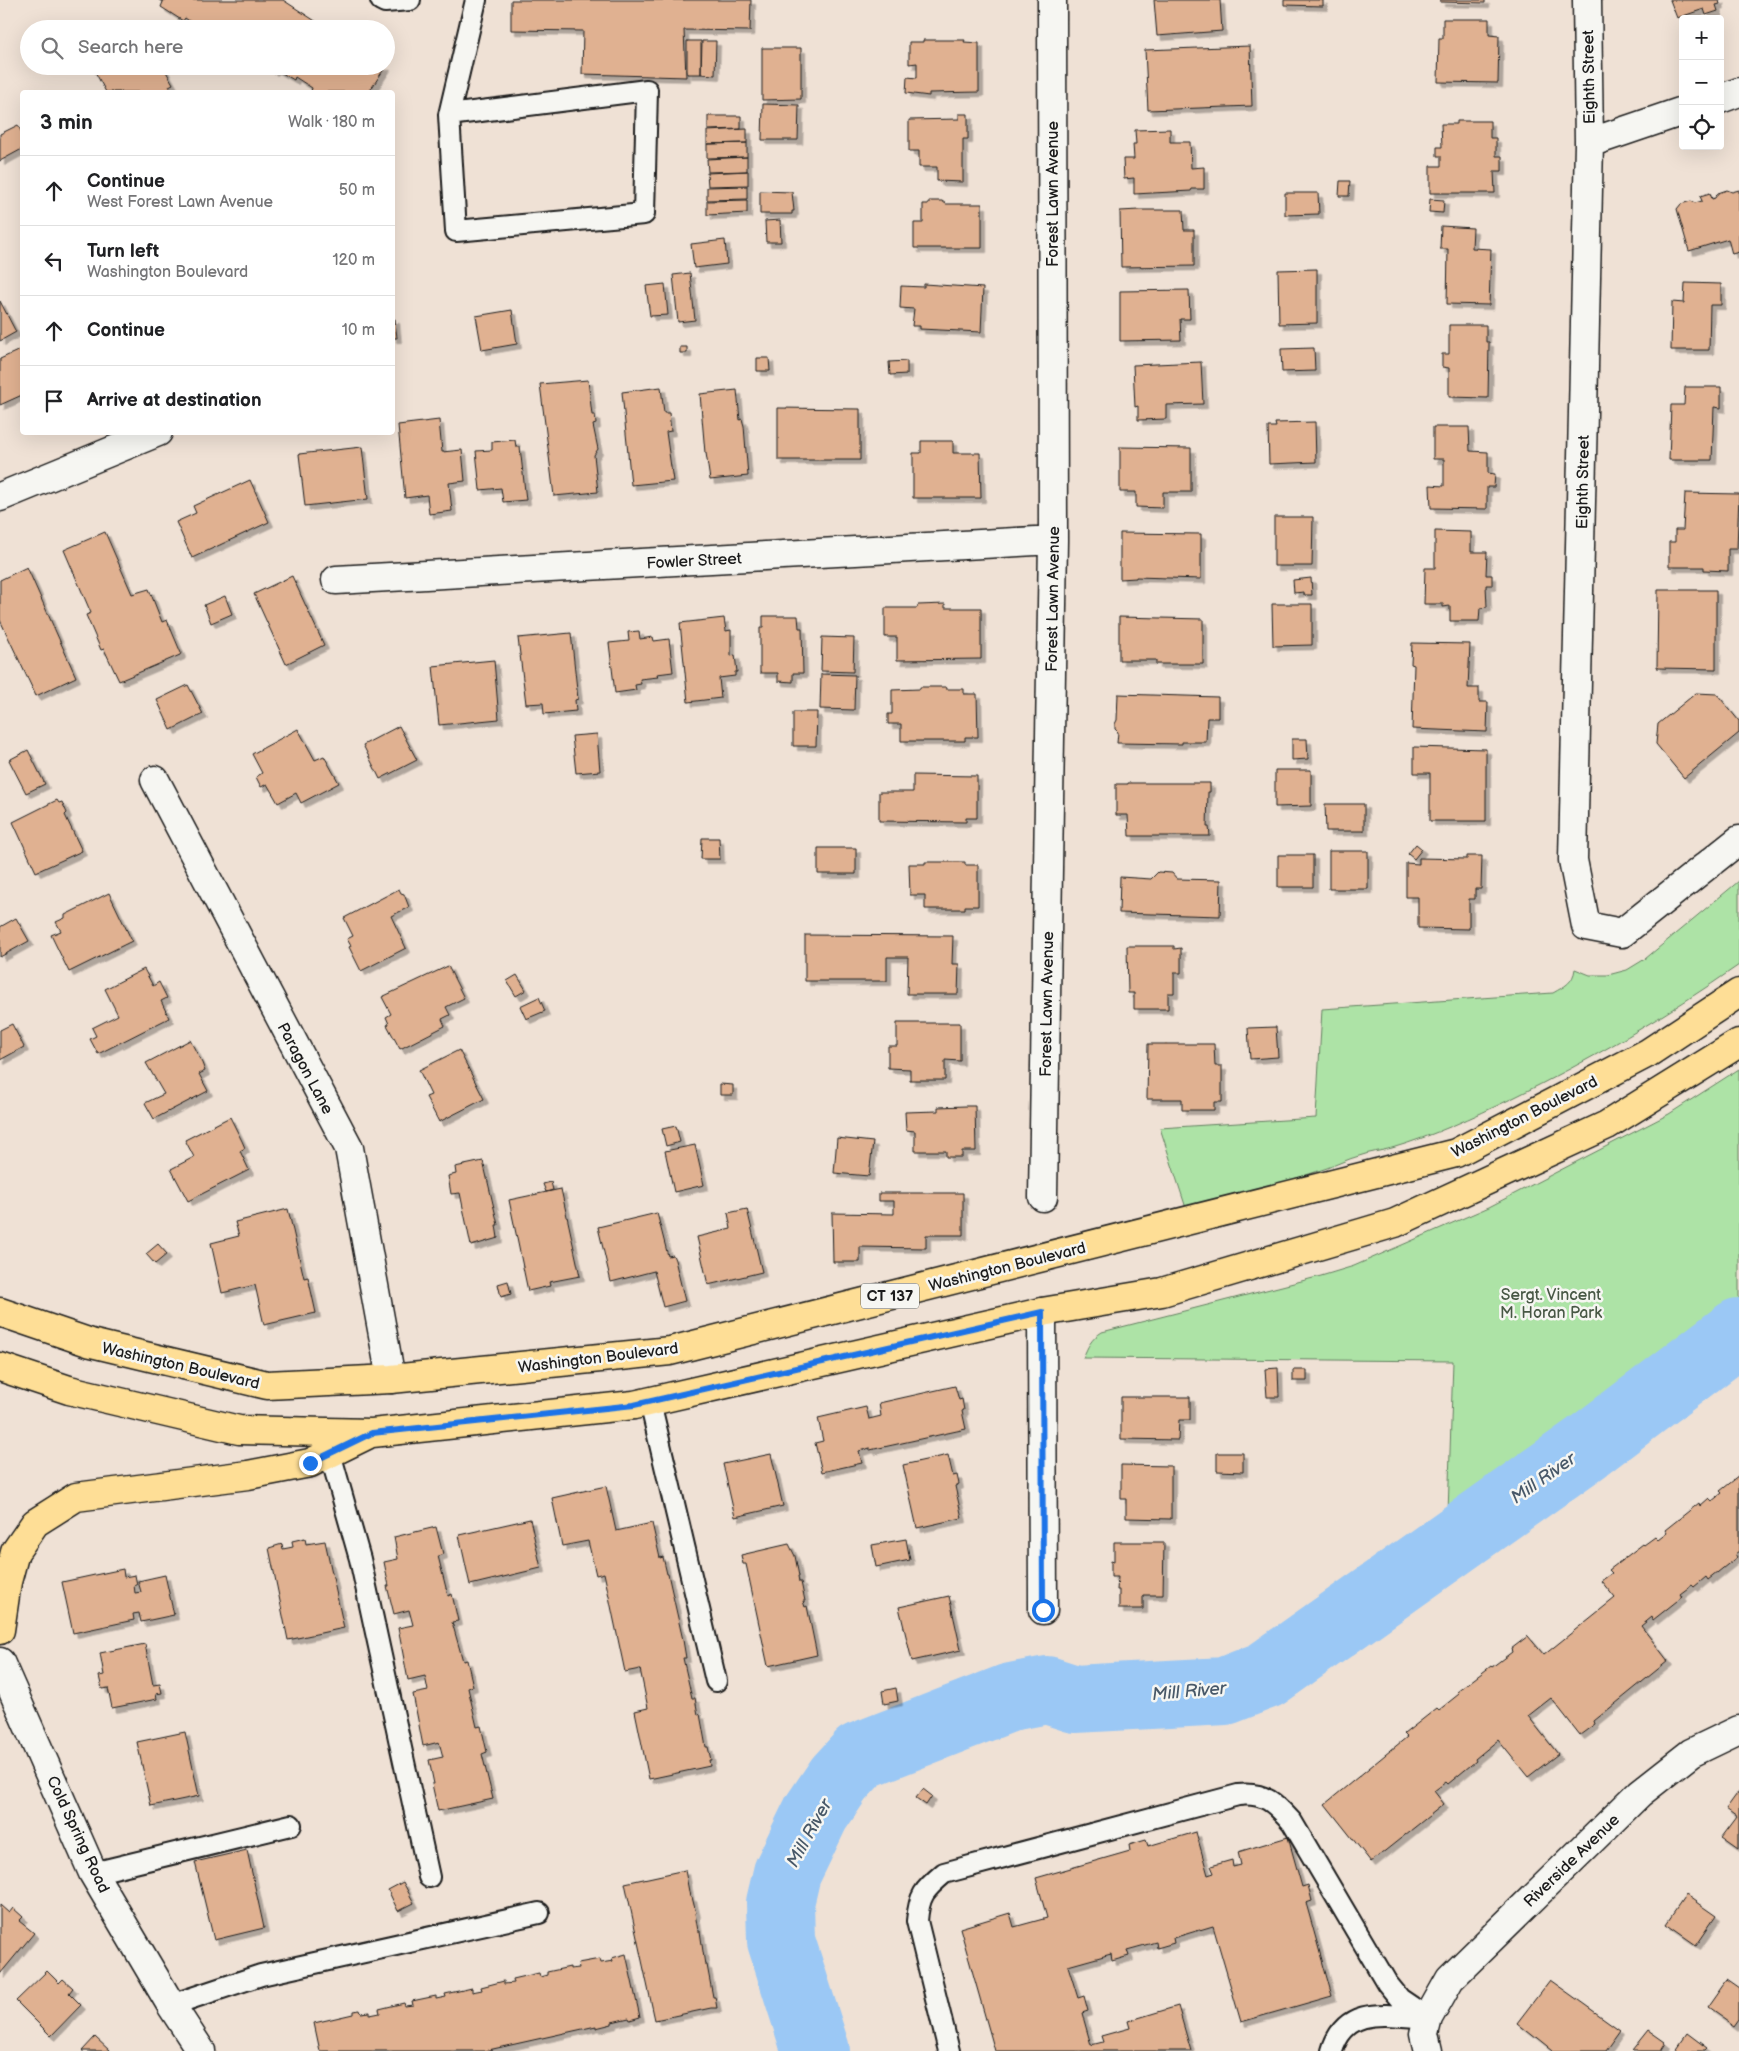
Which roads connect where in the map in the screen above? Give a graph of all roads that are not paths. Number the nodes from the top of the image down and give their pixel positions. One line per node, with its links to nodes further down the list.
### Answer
1 (381, 0): 2 (lane)
2 (410, 0)
3 (476, 0): 9 (lane)
4 (1052, 0): 13 (street, Forest Lawn Avenue)
5 (1588, 0): 10 (street, Eighth Street)
6 (1739, 92): 7 (street)
7 (1724, 98)
8 (1679, 113): 10 (street)
9 (450, 115): 9 (lane)
10 (1589, 143): 16 (street, Eighth Street)
11 (151, 435): 12 (street)
12 (0, 497)
13 (1052, 540): 14 (street, Fowler Street); 19 (street, Forest Lawn Avenue)
14 (336, 580)
15 (155, 780): 23 (street, Paragon Lane)
16 (1739, 840)
17 (1739, 993): 23 (main road, Washington Boulevard / CT 137)
18 (1739, 1043): 21 (main road)
19 (1043, 1197)
20 (0, 1312): 23 (main road, Washington Boulevard / CT 137)
21 (1042, 1312): 24 (main road); 28 (street)
22 (0, 1367): 25 (main road)
23 (391, 1379)
24 (650, 1402): 25 (main road); 31 (lane)
25 (372, 1433): 26 (main road)
26 (330, 1453): 27 (main road); 35 (lane)
27 (9, 1546): 29 (main road)
28 (1043, 1610)
29 (0, 1630)
30 (0, 1662): 34 (street, Cold Spring Road)
31 (716, 1681)
32 (1739, 1730): 38 (street, Riverside Avenue)
33 (291, 1825): 34 (lane)
34 (94, 1873): 37 (street, Cold Spring Road)
35 (429, 1877)
36 (539, 1913): 37 (lane)
37 (171, 2004): 39 (street, Cold Spring Road)
38 (1428, 2018): 40 (lane); 41 (lane); 42 (street)
39 (201, 2051)
40 (950, 2051)
41 (1332, 2051)
42 (1428, 2051)

